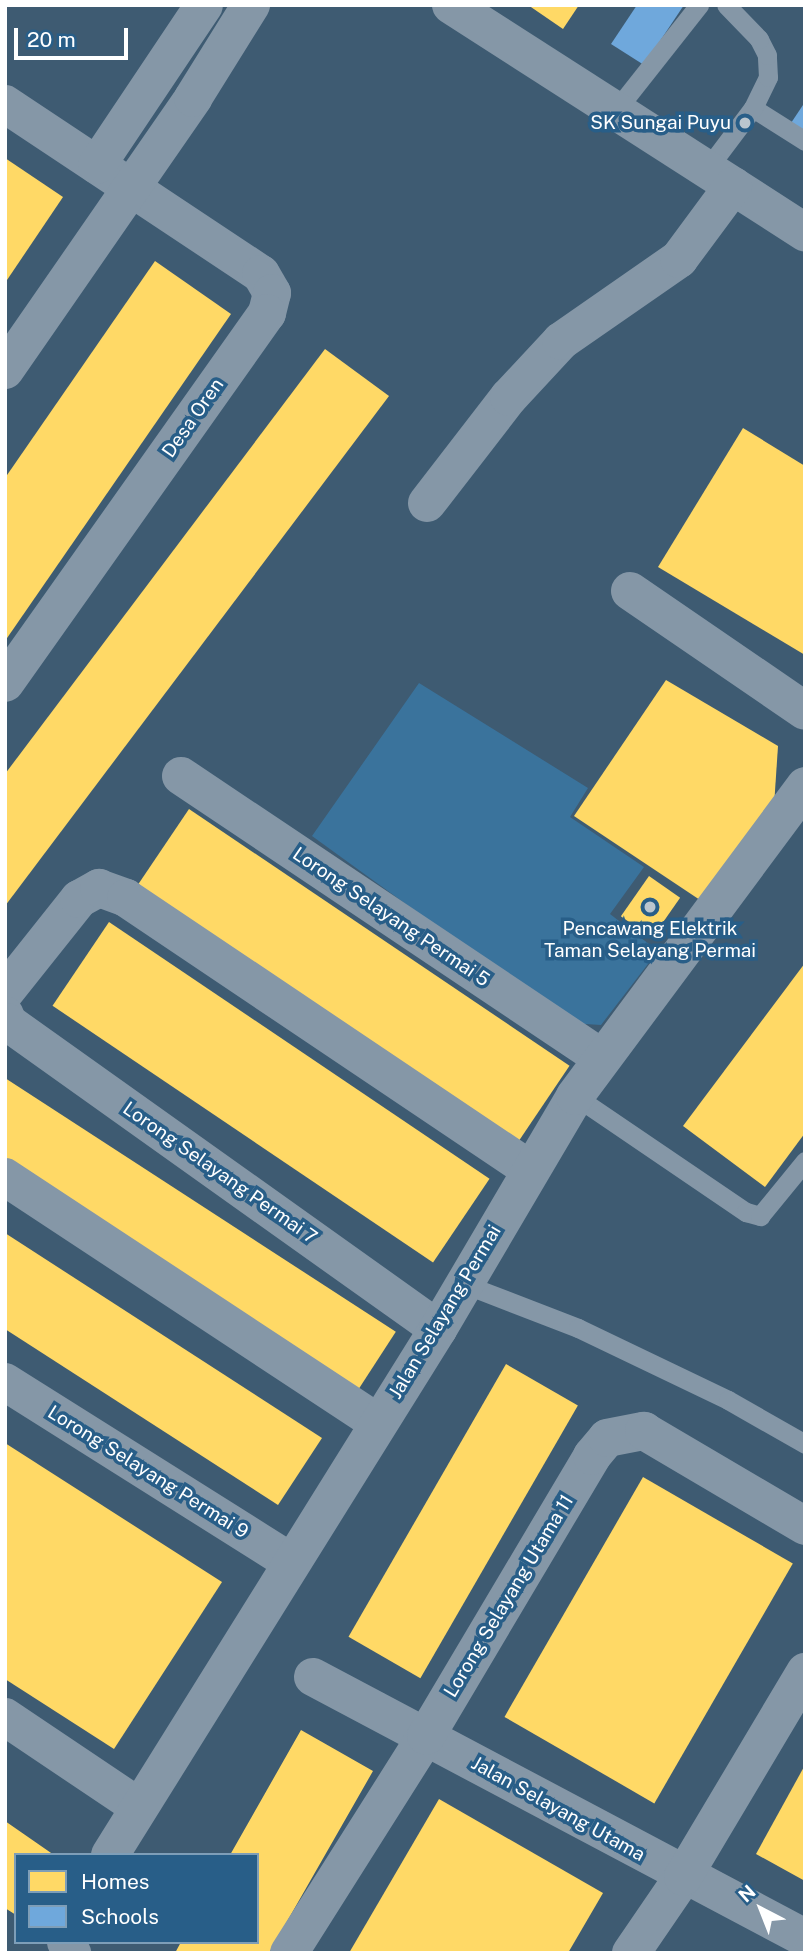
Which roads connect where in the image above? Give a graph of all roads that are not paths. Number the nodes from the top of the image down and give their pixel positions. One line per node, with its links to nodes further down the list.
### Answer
1 (204, 5): 10 (street)
2 (251, 5): 12 (street)
3 (451, 5): 8 (street)
4 (699, 5): 8 (lane)
5 (726, 5): 7 (lane)
6 (5, 104): 10 (street, Desa Oren)
7 (753, 108): 9 (lane); 11 (lane)
8 (616, 110): 11 (street)
9 (805, 141)
10 (97, 165): 12 (street, Desa Oren)
11 (720, 178): 13 (street); 15 (street)
12 (131, 190): 14 (street); 17 (street, Desa Oren)
13 (805, 232)
14 (5, 370)
15 (427, 503)
16 (630, 592): 18 (street)
17 (5, 683)
18 (805, 711)
19 (181, 776): 22 (street, Lorong Selayang Permai 5)
20 (805, 786): 22 (street, Jalan Selayang Permai)
21 (6, 997): 25 (street); 28 (street, Lorong Selayang Permai 7)
22 (602, 1058): 23 (street, Jalan Selayang Permai)
23 (575, 1096): 24 (lane); 25 (street, Jalan Selayang Permai)
24 (805, 1161)
25 (529, 1169): 27 (street, Jalan Selayang Permai)
26 (5, 1177): 30 (street)
27 (464, 1284): 28 (street, Jalan Selayang Permai); 31 (lane)
28 (439, 1329): 30 (street, Jalan Selayang Permai)
29 (5, 1382): 33 (street, Lorong Selayang Permai 9)
30 (377, 1422): 33 (street, Jalan Selayang Permai)
31 (805, 1444)
32 (805, 1526): 37 (street, Lorong Selayang Utama 11)
33 (291, 1562): 38 (street, Jalan Selayang Permai)
34 (805, 1672): 40 (street)
35 (313, 1676): 37 (street, Jalan Selayang Utama)
36 (5, 1717): 38 (street)
37 (426, 1736): 40 (street, Jalan Selayang Utama); 42 (street, Lorong Selayang Utama 11)
38 (139, 1807): 39 (street, Jalan Selayang Permai)
39 (111, 1853)
40 (683, 1877): 41 (street, Jalan Selayang Utama); 43 (street)
41 (805, 1938)
42 (289, 1953)
43 (631, 1953)

